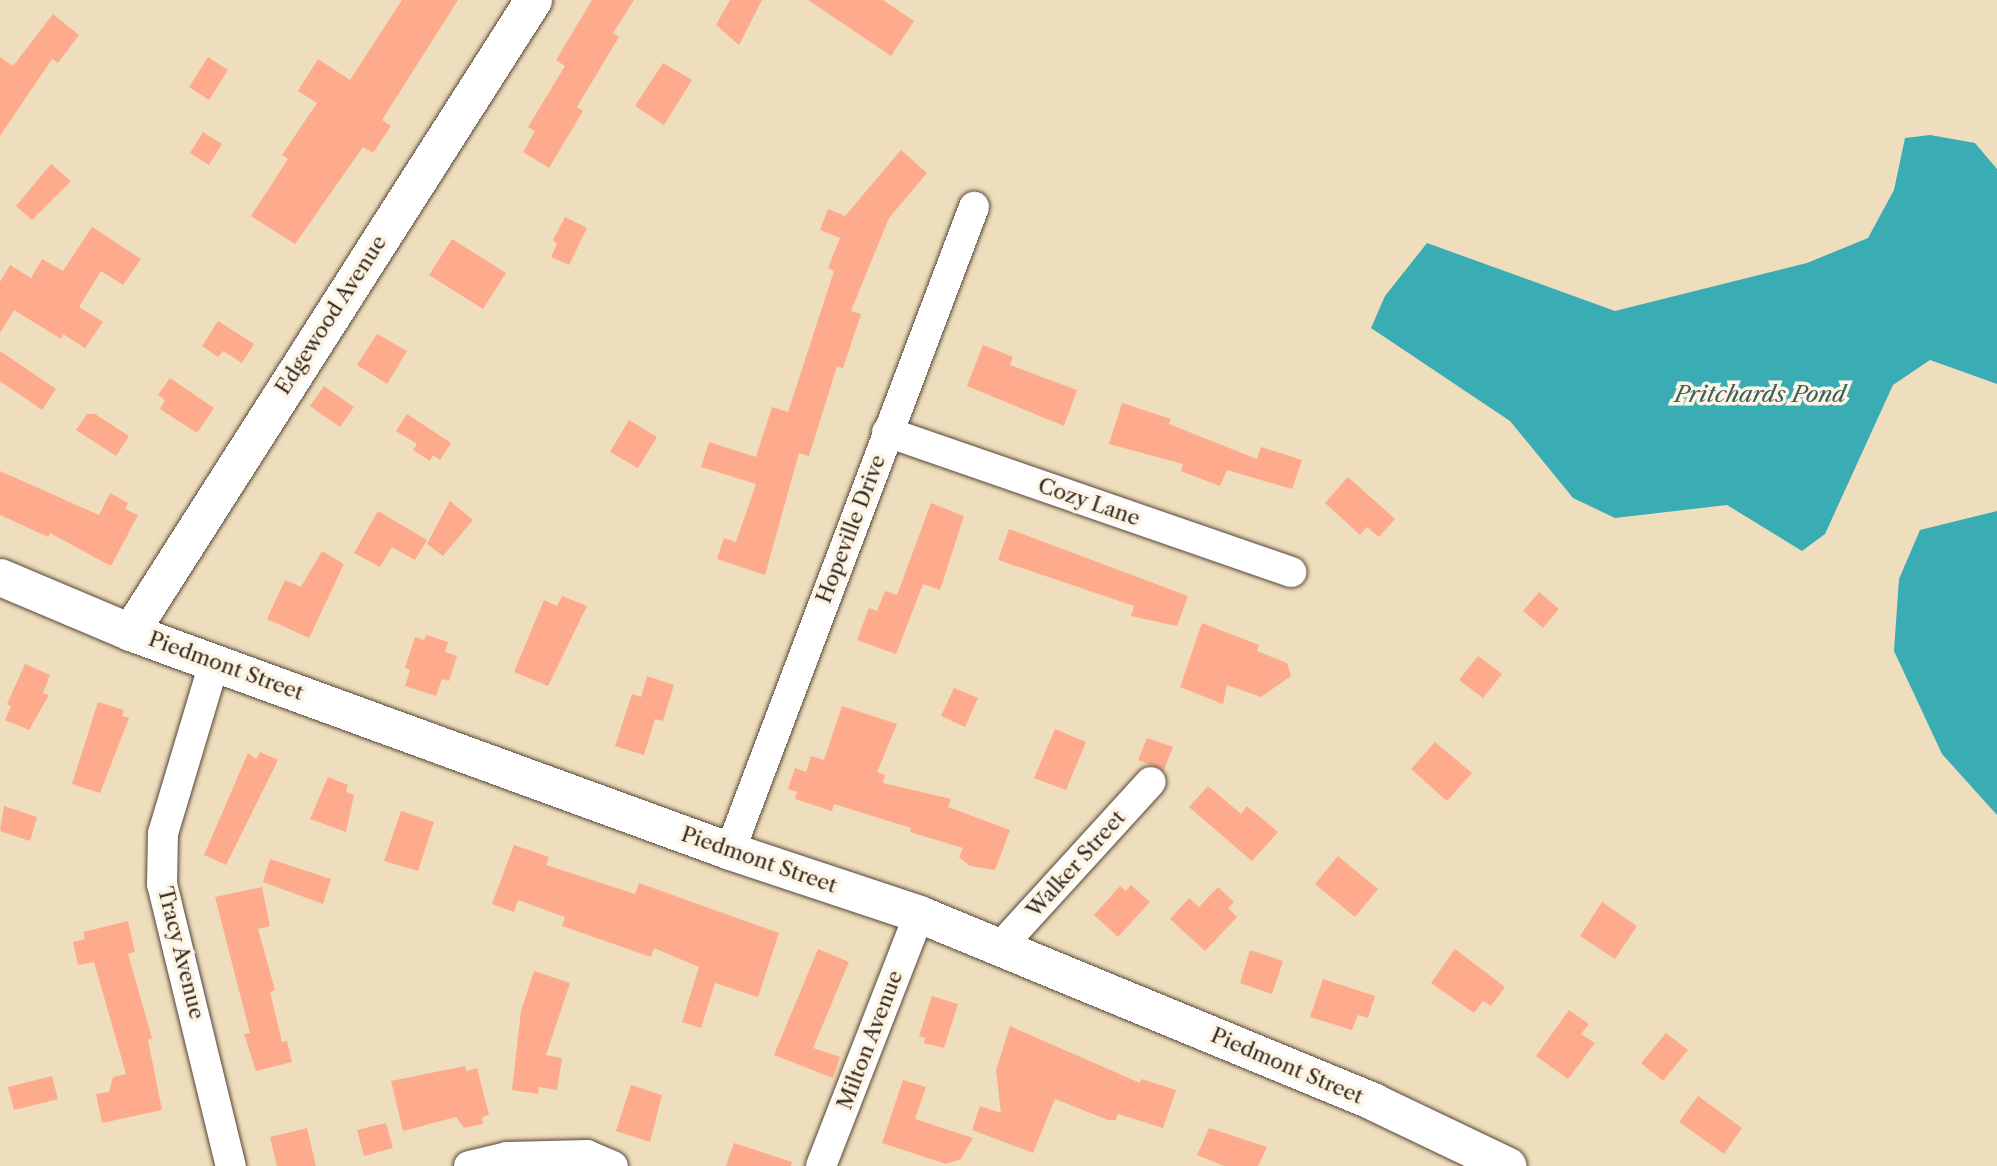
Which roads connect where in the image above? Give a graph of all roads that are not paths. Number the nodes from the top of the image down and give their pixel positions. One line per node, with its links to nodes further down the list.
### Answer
1 (533, 0): 6 (street, Edgewood Avenue)
2 (974, 207): 3 (street, Hopeville Drive)
3 (887, 432): 4 (street, Cozy Lane); 9 (street, Hopeville Drive)
4 (1291, 572)
5 (0, 578): 6 (street, Piedmont Street)
6 (130, 632): 7 (street, Piedmont Street)
7 (215, 660): 9 (street, Piedmont Street); 12 (street, Tracy Avenue)
8 (1151, 782): 11 (street, Walker Street)
9 (730, 851): 10 (street, Piedmont Street)
10 (919, 914): 11 (street, Piedmont Street); 15 (street, Milton Avenue)
11 (1001, 946): 16 (street, Piedmont Street)
12 (231, 1166)
13 (469, 1166): 14 (street)
14 (612, 1166)
15 (821, 1166)
16 (1508, 1166)

